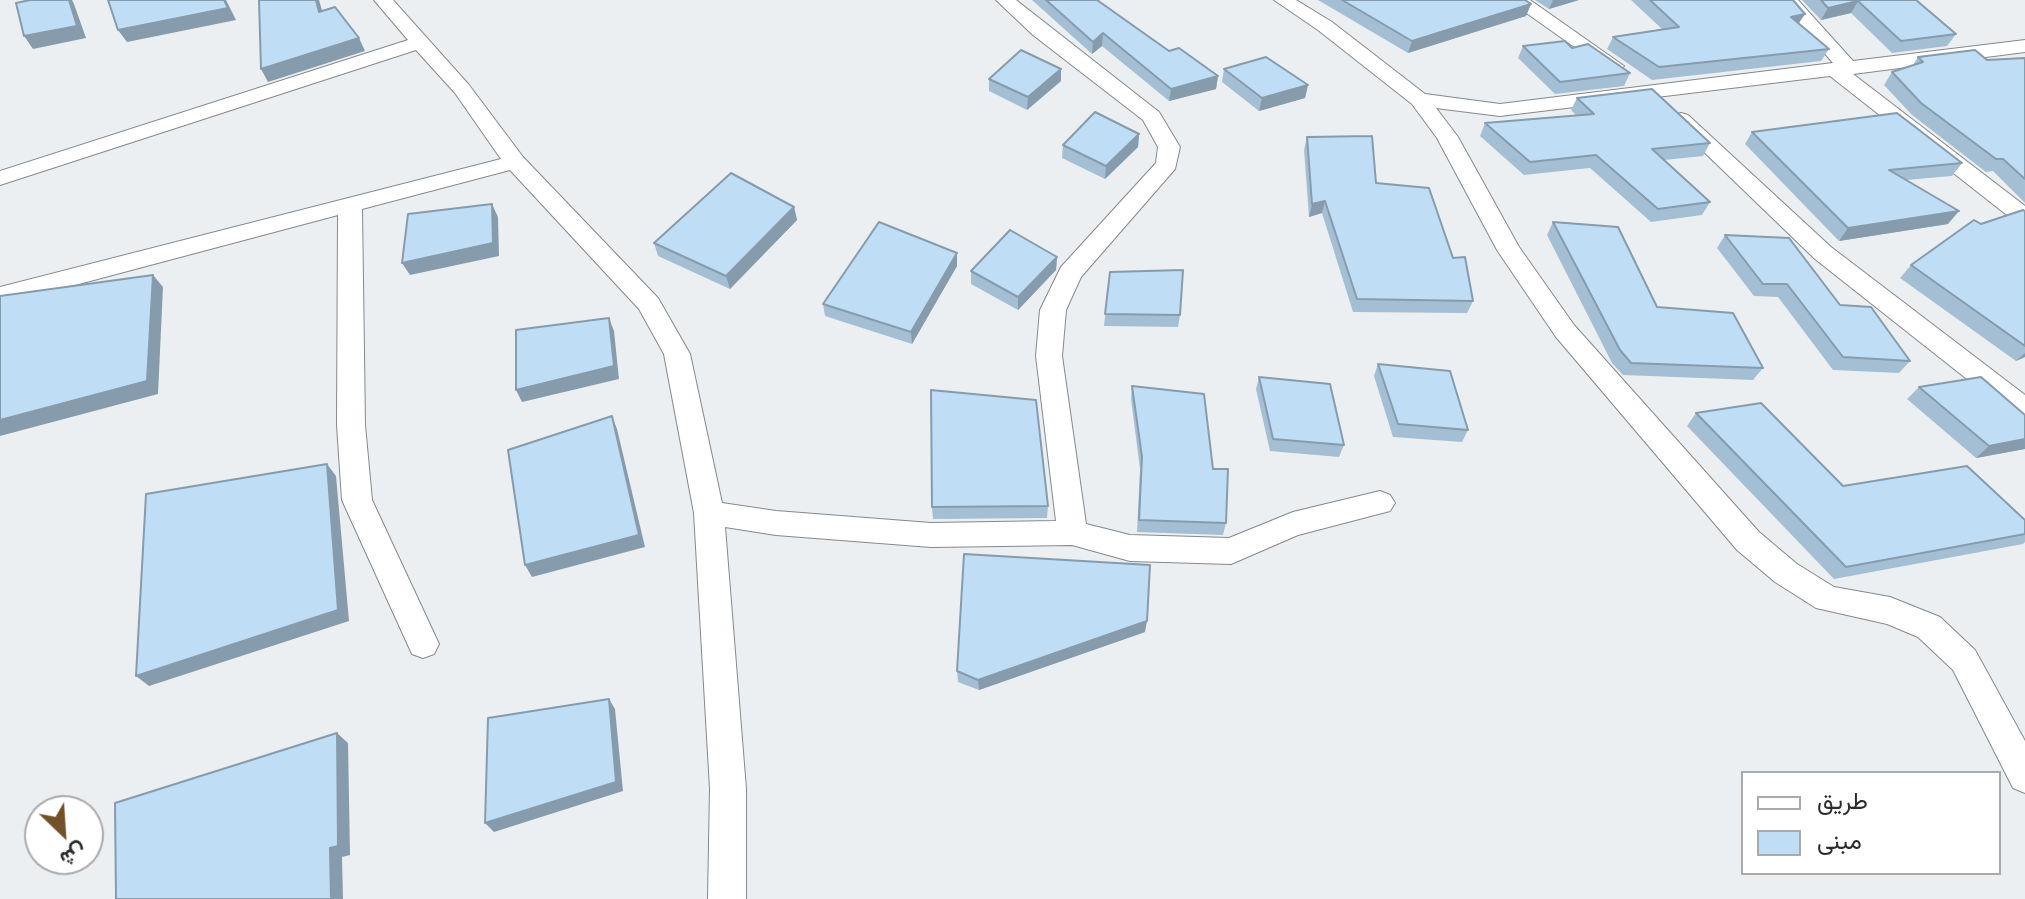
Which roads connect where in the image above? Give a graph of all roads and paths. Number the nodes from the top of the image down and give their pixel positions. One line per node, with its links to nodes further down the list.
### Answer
1 (383, 0): 6 (street)
2 (1005, 0): 19 (street)
3 (1283, 0): 10 (street)
4 (1517, 0): 9 (street)
5 (1788, 0): 8 (street)
6 (420, 42): 11 (street); 12 (street)
7 (2025, 46): 8 (street)
8 (1842, 70): 9 (street); 14 (street)
9 (1652, 92): 10 (street); 16 (street)
10 (1419, 100): 21 (street)
11 (515, 162): 13 (street); 18 (street)
12 (0, 178)
13 (350, 204): 15 (street); 20 (street)
14 (2025, 218)
15 (0, 296)
16 (2025, 410)
17 (1380, 503): 19 (street)
18 (709, 513): 19 (street); 22 (street)
19 (1072, 533)
20 (423, 644)
21 (2025, 776)
22 (727, 899)

